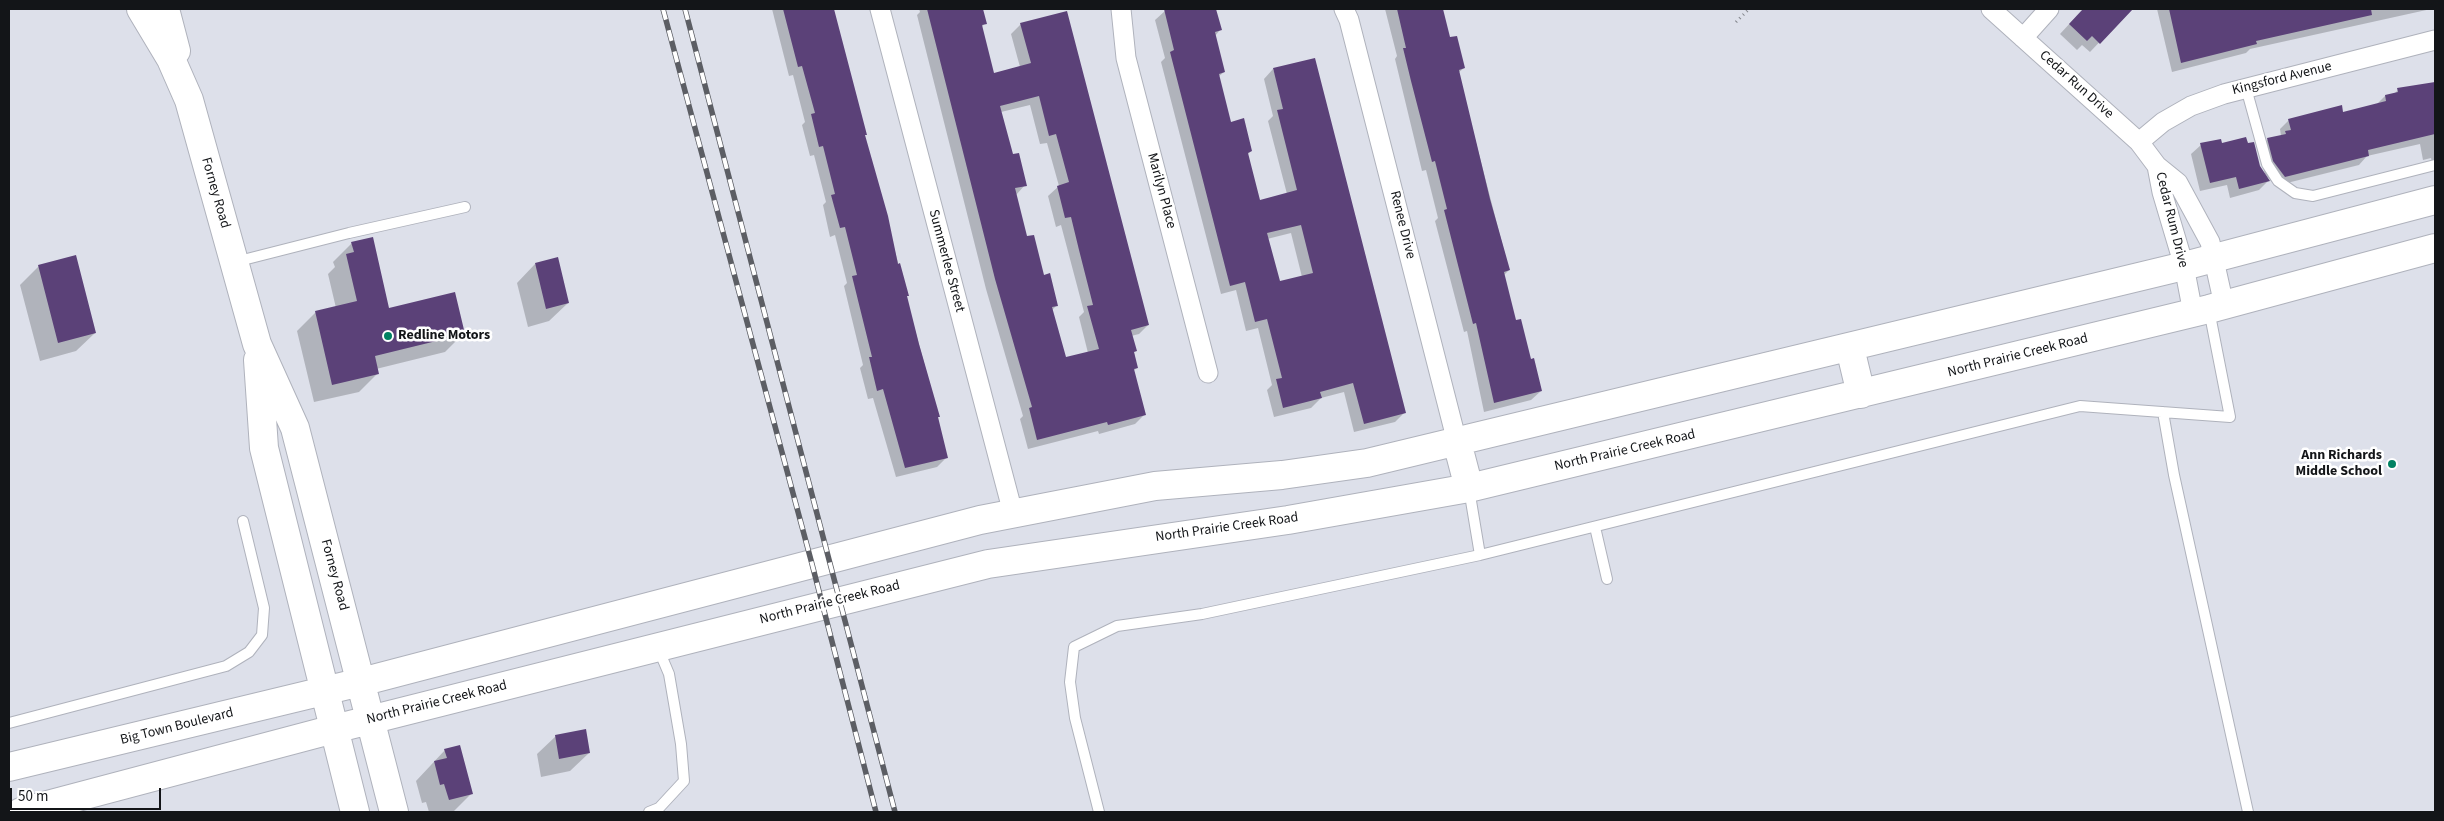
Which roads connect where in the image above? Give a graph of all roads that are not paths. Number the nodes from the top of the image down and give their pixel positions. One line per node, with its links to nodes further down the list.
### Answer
1 (141, 9): 11 (main road, Forney Road)
2 (165, 9): 11 (main road, Forney Road)
3 (880, 9): 29 (street, Summerlee Street)
4 (1121, 9): 24 (street, Marilyn Place)
5 (1344, 9): 27 (street, Renee Drive)
6 (1991, 9): 8 (street, Cedar Run Drive)
7 (2049, 9): 8 (street)
8 (2023, 38): 12 (street, Cedar Run Drive)
9 (2435, 40): 10 (street, Kingsford Avenue)
10 (2246, 88): 12 (street, Kingsford Avenue); 13 (lane)
11 (189, 100): 19 (main road, Forney Road)
12 (2139, 142): 14 (street, Cedar Run Drive)
13 (2435, 165)
14 (2157, 166): 18 (street, Cedar Rum Drive); 20 (street, Cedar Rum Drive)
15 (2435, 200): 18 (main road)
16 (465, 207): 19 (lane)
17 (2435, 248): 21 (main road, North Prairie Creek Road)
18 (2214, 257): 20 (main road); 21 (street, Cedar Rum Drive)
19 (234, 262): 22 (main road, Forney Road)
20 (2184, 266): 21 (street, Cedar Rum Drive); 23 (main road)
21 (2209, 309): 25 (main road, North Prairie Creek Road); 26 (lane)
22 (257, 344): 36 (main road, Forney Road); 36 (main road, Forney Road)
23 (1850, 348): 25 (main road); 27 (main road)
24 (1208, 373)
25 (1861, 394): 28 (main road, North Prairie Creek Road)
26 (2163, 412): 31 (lane); 46 (lane)
27 (1457, 442): 28 (main road); 29 (main road)
28 (1469, 488): 32 (lane); 35 (main road, North Prairie Creek Road)
29 (1013, 513): 34 (main road)
30 (243, 521): 38 (lane)
31 (1595, 527): 32 (lane); 33 (lane)
32 (1480, 555): 45 (lane)
33 (1606, 579)
34 (647, 607): 35 (main road); 36 (main road)
35 (658, 647): 37 (main road, North Prairie Creek Road); 44 (lane)
36 (343, 686): 37 (main road, Forney Road); 39 (main road, Forney Road); 40 (main road, Big Town Boulevard)
37 (370, 720): 39 (main road, North Prairie Creek Road); 43 (main road, Forney Road)
38 (9, 723)
39 (334, 729): 41 (main road, North Prairie Creek Road); 42 (main road, Forney Road)
40 (9, 767)
41 (21, 812)
42 (355, 812)
43 (394, 812)
44 (649, 812)
45 (1099, 812)
46 (2248, 812)

